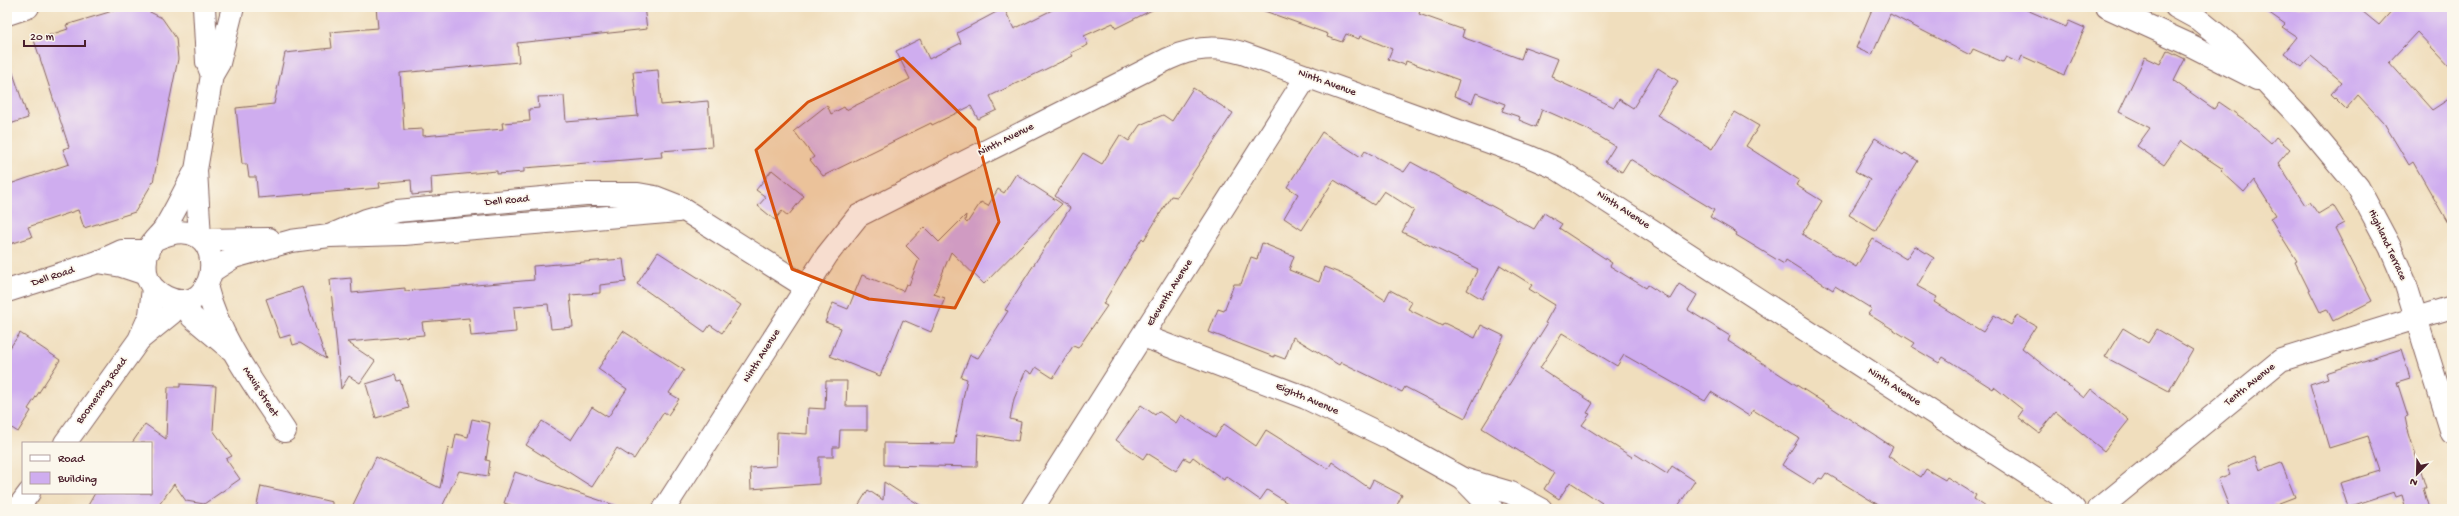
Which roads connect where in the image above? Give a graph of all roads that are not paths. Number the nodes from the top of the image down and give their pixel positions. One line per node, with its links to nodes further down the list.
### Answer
1 (28, 7): 6 (street)
2 (204, 7): 7 (street)
3 (233, 7): 7 (street)
4 (2107, 7): 9 (street, Highland Terrace)
5 (2176, 7): 9 (street, Highland Terrace)
6 (7, 14)
7 (212, 75): 10 (street)
8 (1307, 76): 17 (street, Ninth Avenue); 22 (street, Eleventh Avenue); 35 (street, Ninth Avenue)
9 (2269, 84): 21 (street, Highland Terrace)
10 (196, 170): 11 (street); 13 (street)
11 (201, 239): 12 (street, Dell Road); 13 (street); 15 (street)
12 (291, 241): 15 (street, Dell Road); 17 (street, Dell Road)
13 (152, 245): 14 (street, Dell Road); 16 (street, Boomerang Road)
14 (98, 262): 16 (street, Dell Road); 18 (street, Dell Road)
15 (209, 278): 19 (street, Boomerang Road); 24 (street, Mavis Street)
16 (150, 281): 19 (street); 23 (street, Boomerang Road)
17 (806, 287): 31 (street, Ninth Avenue)
18 (7, 292)
19 (182, 301): 23 (street, Boomerang Road); 24 (street, Mavis Street)
20 (2452, 307): 21 (street, Tenth Avenue)
21 (2418, 318): 26 (street, Highland Terrace); 36 (street, Tenth Avenue)
22 (1143, 336): 28 (street, Eighth Avenue); 32 (street, Eleventh Avenue)
23 (139, 340): 27 (street, Boomerang Road)
24 (234, 352): 25 (street, Mavis Street)
25 (285, 431)
26 (2452, 433)
27 (66, 442)
28 (1463, 479): 33 (street, Eighth Avenue); 34 (street, Eighth Avenue)
29 (28, 494): 30 (street)
30 (17, 509)
31 (664, 509)
32 (1032, 509)
33 (1492, 509)
34 (1541, 509)
35 (2074, 509)
36 (2100, 509)

